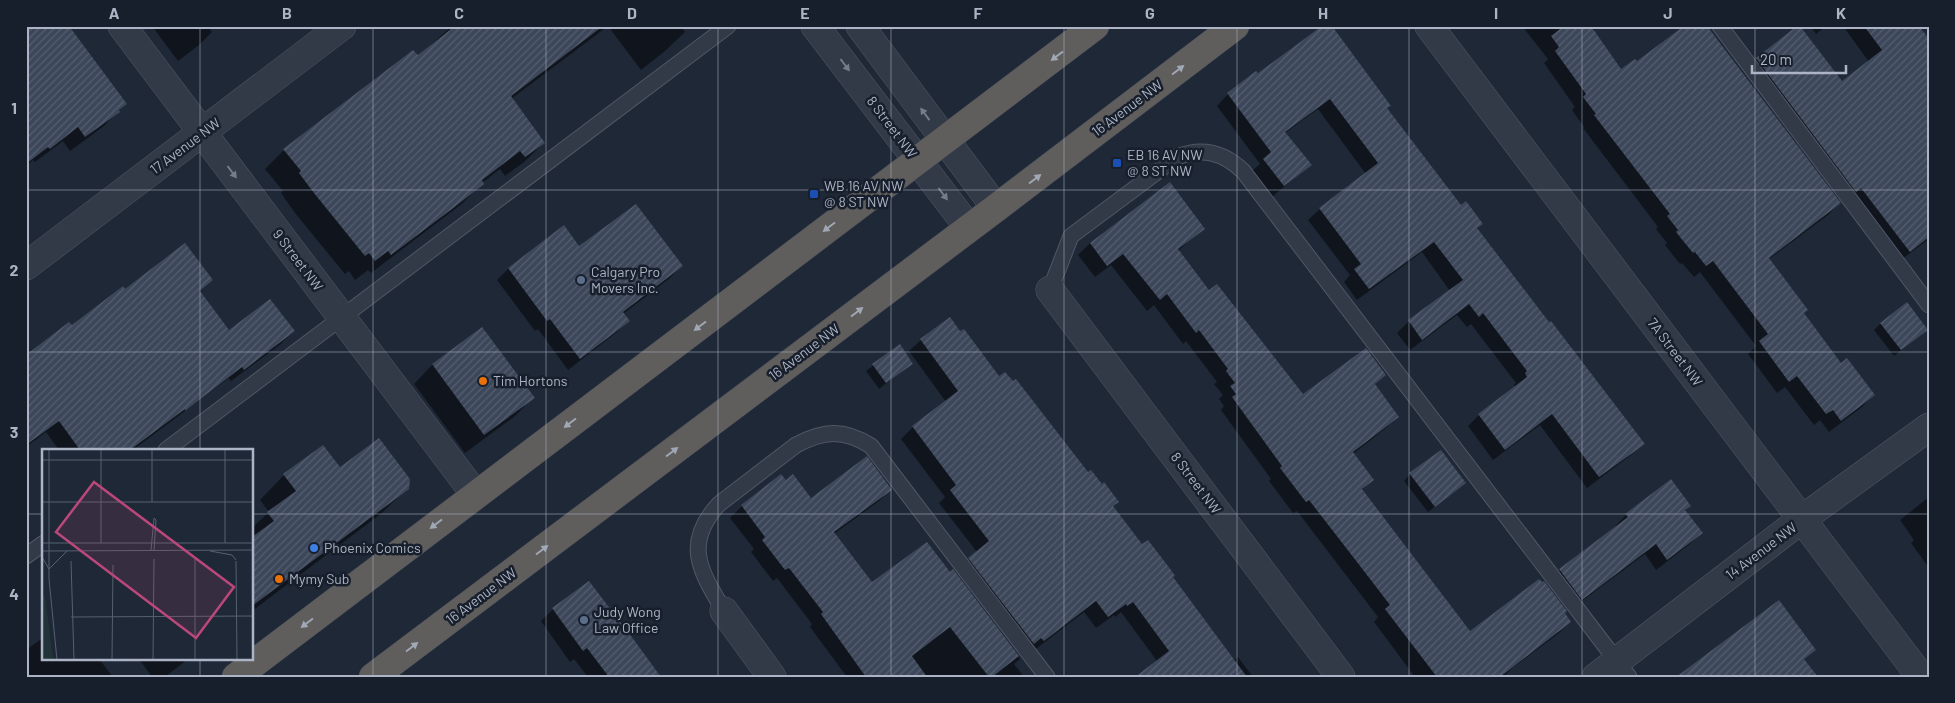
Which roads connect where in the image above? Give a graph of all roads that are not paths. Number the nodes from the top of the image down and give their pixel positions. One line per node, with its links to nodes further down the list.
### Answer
1 (122, 26): 10 (street, 9 Street NW)
2 (342, 26): 10 (street, 17 Avenue NW)
3 (728, 26): 18 (lane)
4 (815, 26): 12 (street, 8 Street NW, one-way to 12)
5 (860, 26): 11 (street, one-way to 5)
6 (1095, 26): 11 (highway, one-way to 11)
7 (1235, 26): 13 (highway, 16 Avenue NW, one-way to 7)
8 (1429, 26): 22 (street, 7A Street NW)
9 (1720, 26): 17 (lane)
10 (203, 133): 15 (street, 17 Avenue NW); 18 (street, 9 Street NW, one-way to 18)
11 (945, 141): 12 (highway); 13 (street)
12 (918, 160): 14 (street, 8 Street NW, one-way to 14); 21 (highway, one-way to 21)
13 (996, 208): 14 (highway, 16 Avenue NW)
14 (969, 228): 28 (highway, 16 Avenue NW, one-way to 14)
15 (26, 266)
16 (1050, 290): 26 (lane); 31 (street, 8 Street NW)
17 (1929, 305)
18 (342, 318): 20 (lane); 21 (street, 9 Street NW)
19 (1929, 427): 22 (street, 14 Avenue NW)
20 (167, 449)
21 (475, 494): 27 (highway, one-way to 27)
22 (1802, 520): 26 (street, 14 Avenue NW); 32 (street, 7A Street NW)
23 (42, 544): 24 (lane)
24 (26, 556)
25 (724, 611): 29 (street); 30 (lane)
26 (1614, 671)
27 (236, 677)
28 (373, 677)
29 (772, 677)
30 (1047, 677)
31 (1341, 677)
32 (1921, 677)

